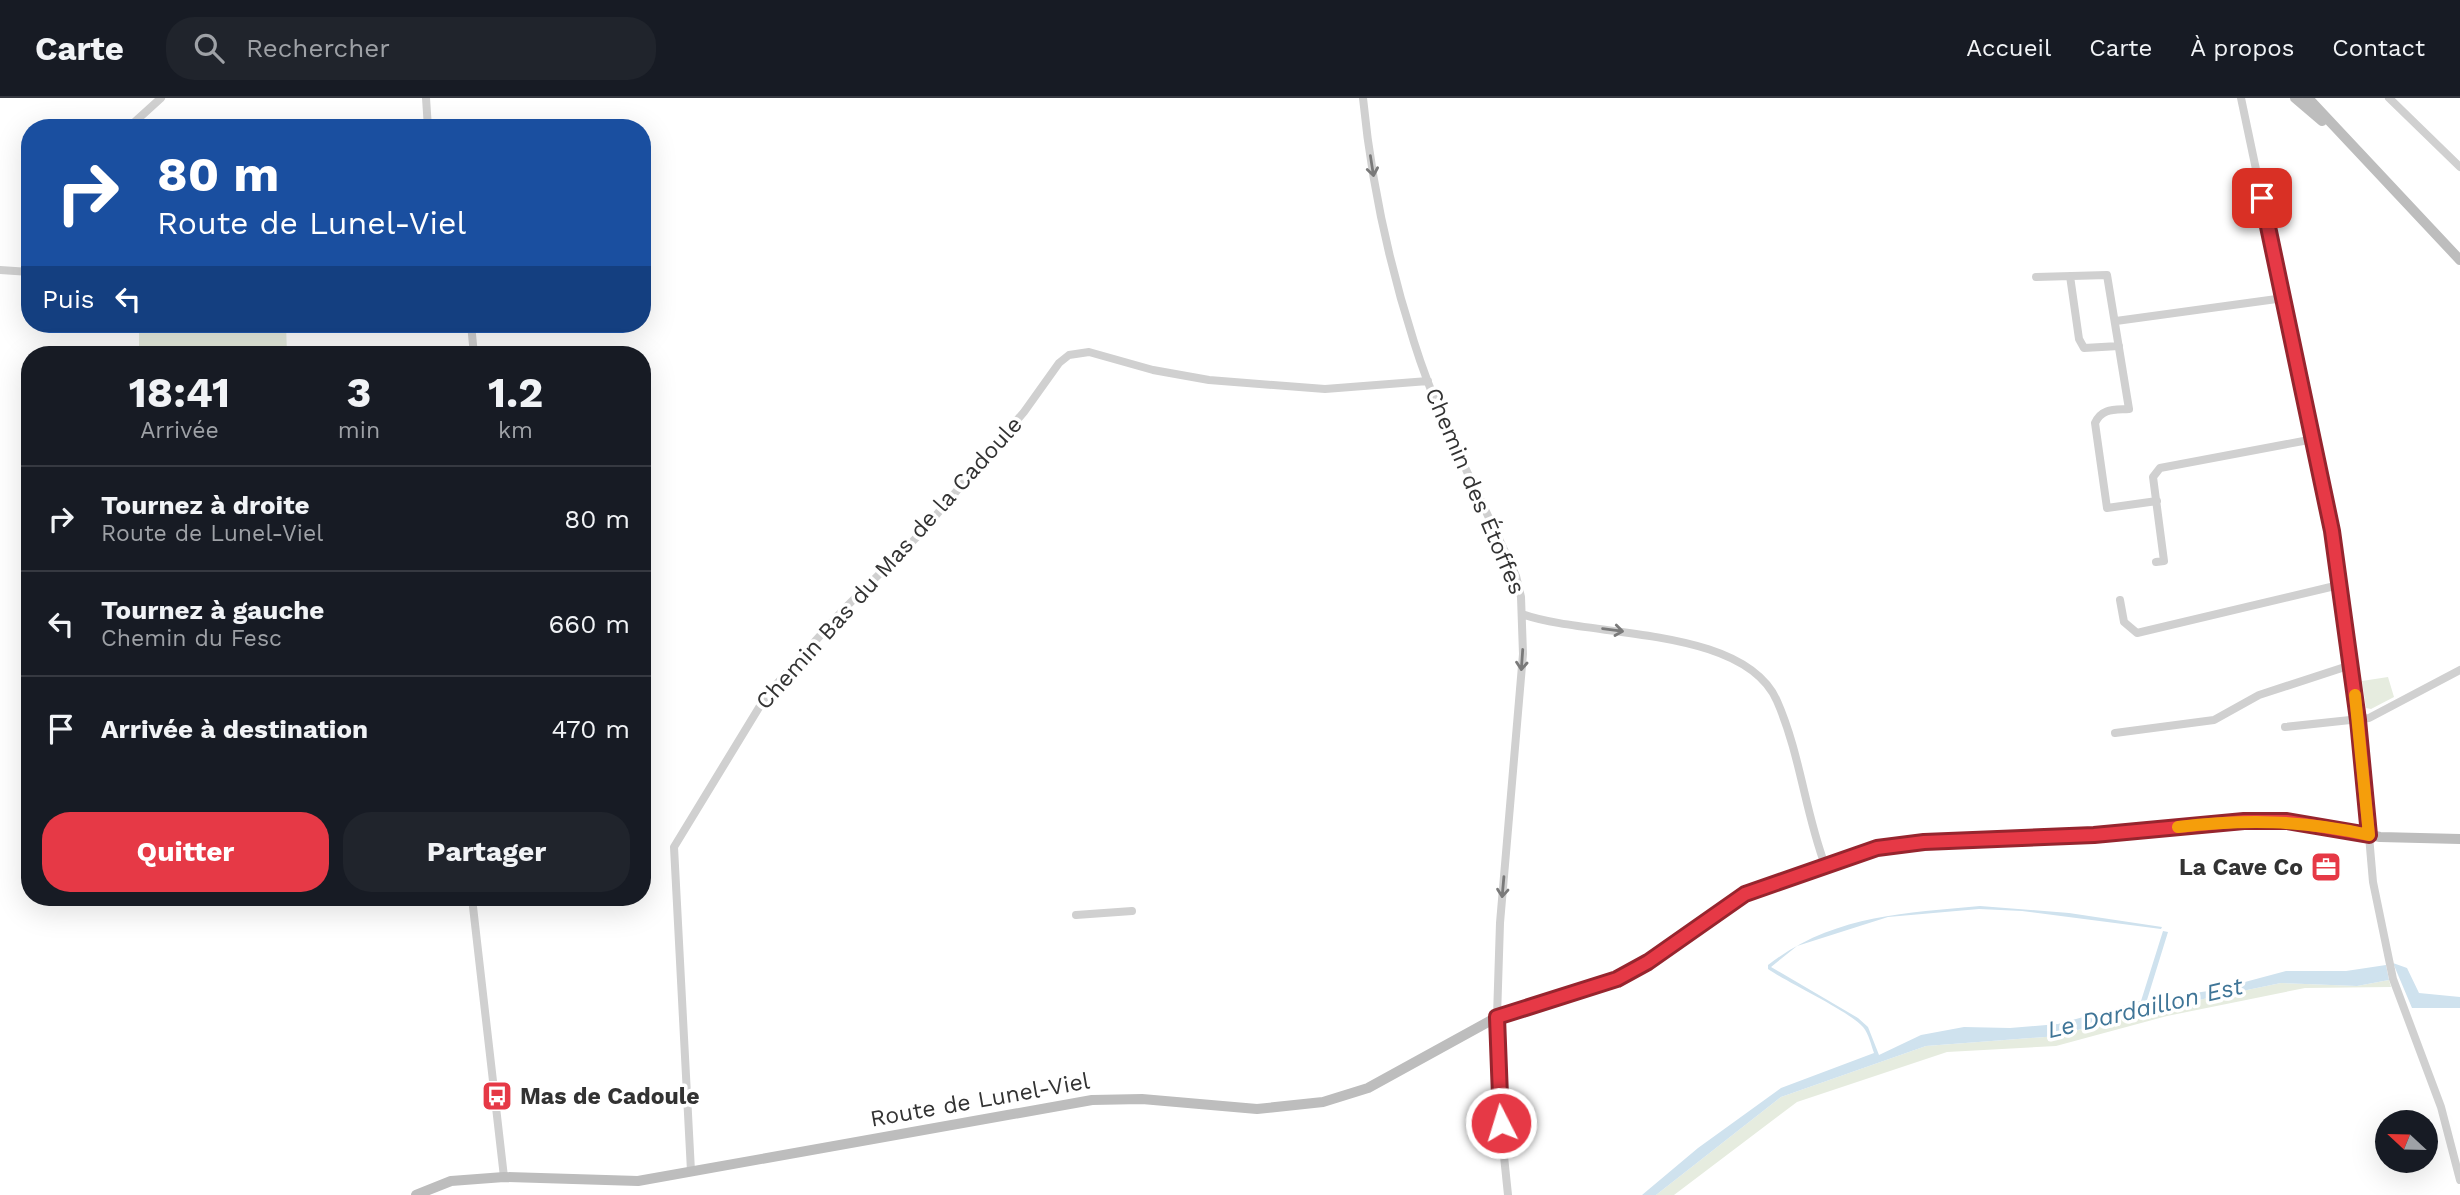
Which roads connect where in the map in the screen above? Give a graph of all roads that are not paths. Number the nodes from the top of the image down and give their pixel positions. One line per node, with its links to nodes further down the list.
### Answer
1 (162, 98): 7 (street)
2 (426, 98): 8 (street)
3 (1363, 98): 18 (street, Chemin des Étoffes, one-way to 18)
4 (2241, 98): 15 (street)
5 (2389, 98): 9 (street)
6 (2302, 99): 10 (street)
7 (138, 119)
8 (427, 119)
9 (2460, 167)
10 (2460, 260)
11 (0, 270): 12 (street)
12 (21, 271)
13 (2070, 276): 14 (street); 16 (street); 17 (street)
14 (2036, 277)
15 (2284, 298): 16 (street); 19 (street)
16 (2116, 321): 17 (street)
17 (2119, 346): 20 (street)
18 (1428, 381): 24 (street, Chemin des Étoffes); 37 (street, Chemin Bas du Mas de la Cadoule)
19 (2314, 439): 20 (street); 22 (street)
20 (2157, 501): 21 (street)
21 (2156, 562)
22 (2339, 584): 23 (street); 25 (street)
23 (2120, 600)
24 (1522, 614): 32 (street, one-way to 32); 36 (street, Chemin des Étoffes, one-way to 36)
25 (2351, 666): 27 (street); 29 (street)
26 (2460, 670): 27 (street)
27 (2358, 720): 28 (street); 30 (street)
28 (2285, 727)
29 (2115, 733)
30 (2369, 835): 31 (street, Route de Lunel-Viel); 32 (street, Route de Lunel-Viel); 39 (street)
31 (2460, 839)
32 (1825, 865): 36 (street, Route de Lunel-Viel)
33 (473, 906): 38 (street)
34 (1132, 911): 35 (street)
35 (1076, 915)
36 (1497, 1017): 37 (street, Route de Lunel-Viel); 41 (street, Chemin des Étoffes)
37 (691, 1171): 38 (street, Route de Lunel-Viel)
38 (504, 1177): 40 (street, Route de Lunel-Viel)
39 (2460, 1180)
40 (416, 1195)
41 (1508, 1195)

